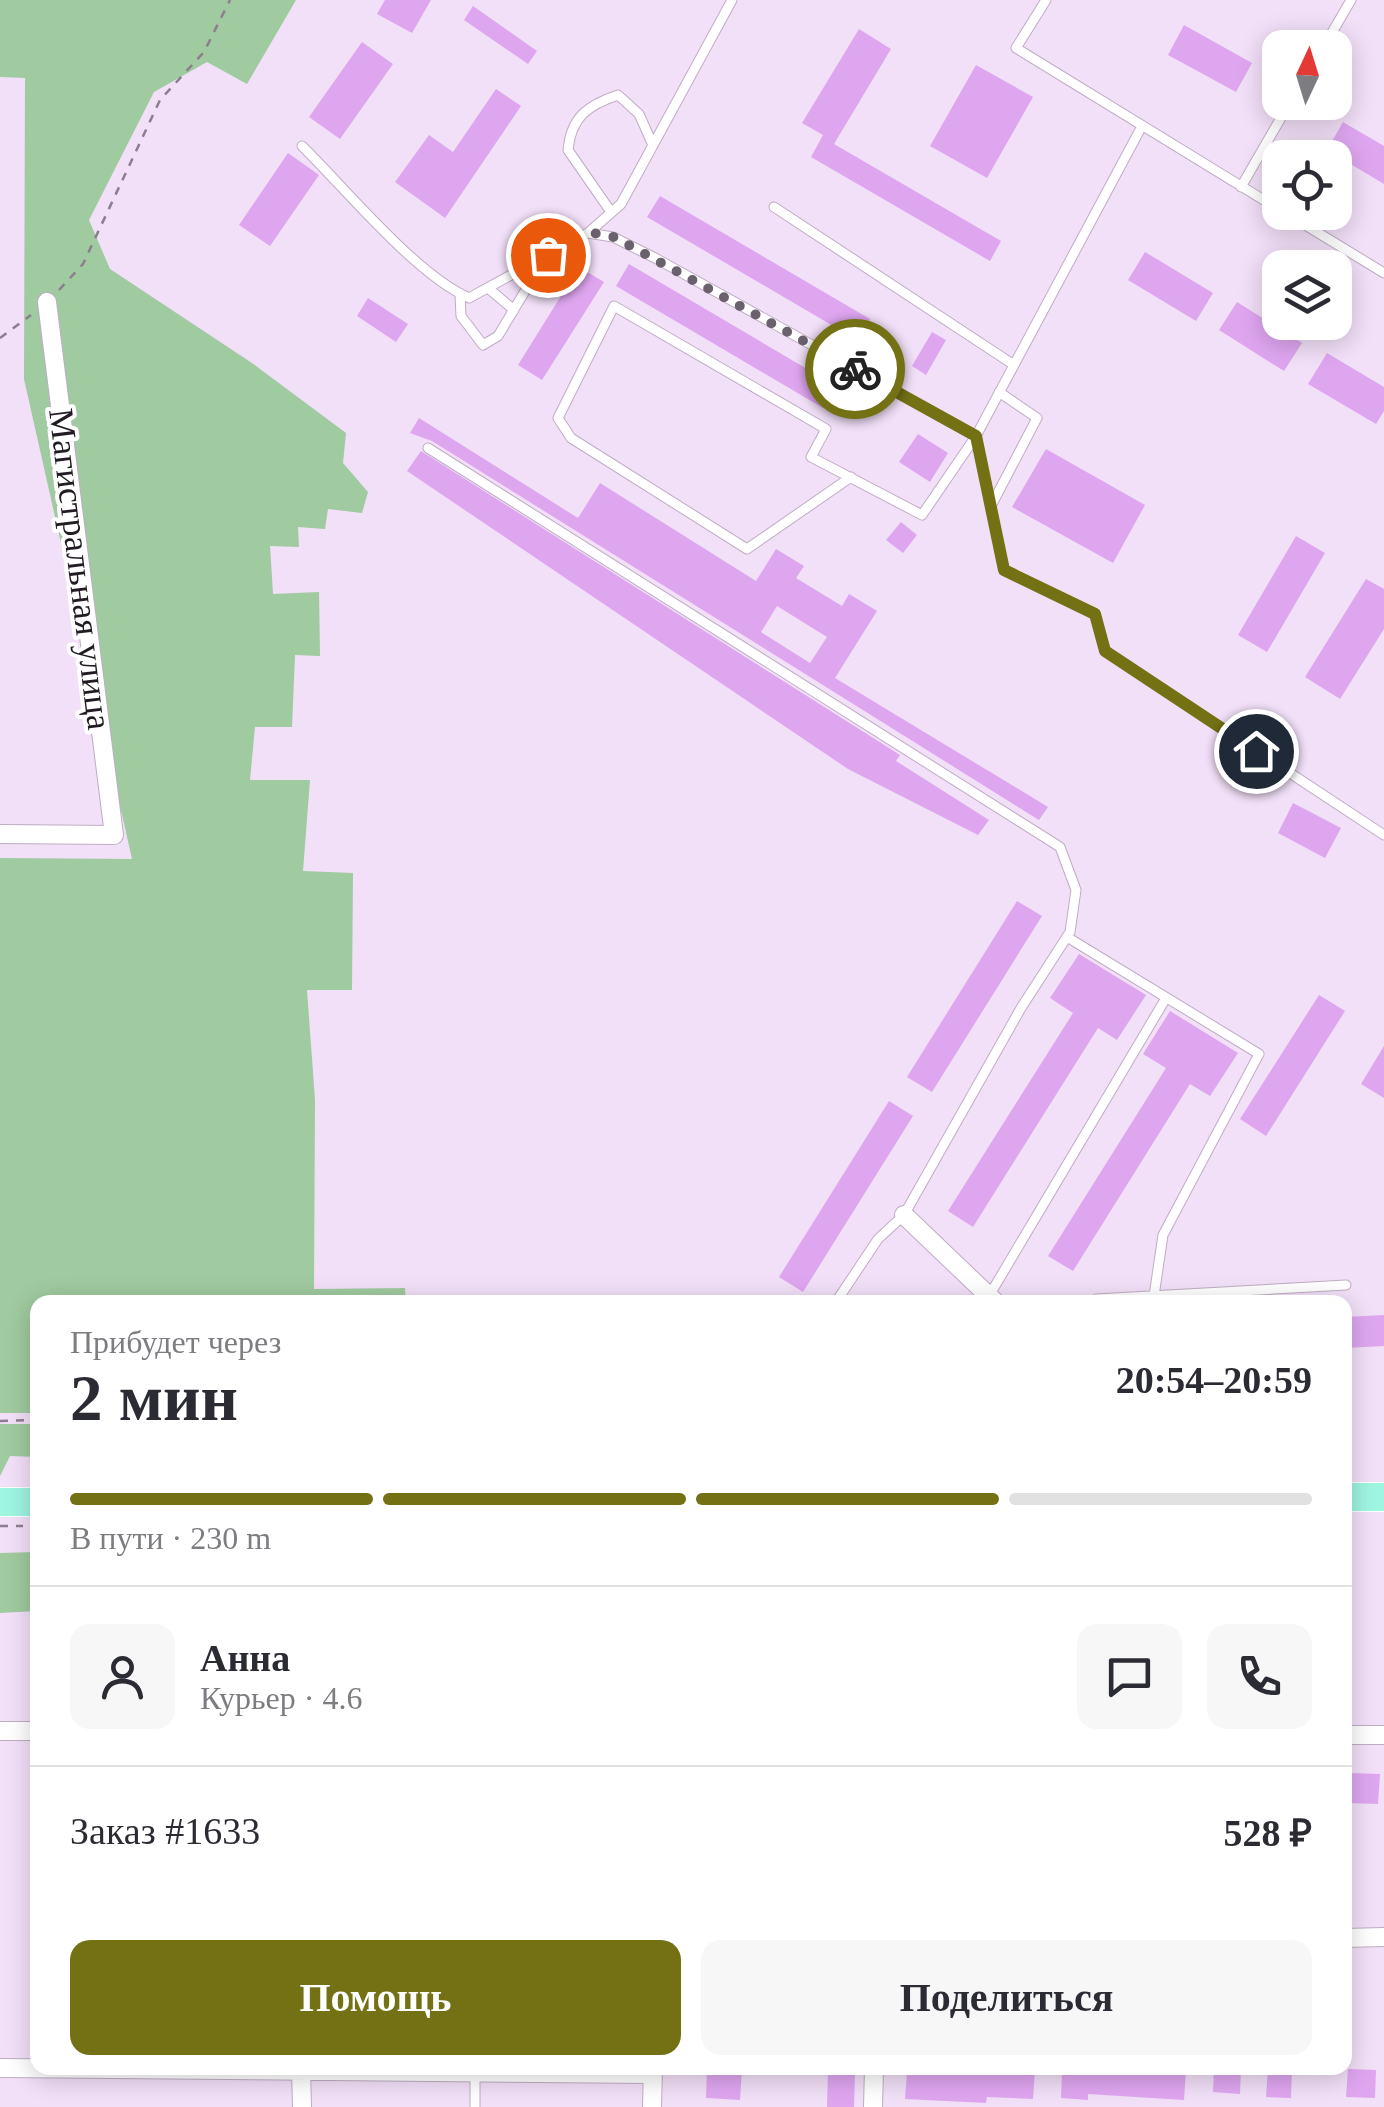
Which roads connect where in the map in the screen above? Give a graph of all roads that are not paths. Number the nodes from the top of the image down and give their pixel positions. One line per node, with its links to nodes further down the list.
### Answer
1 (732, 0): 7 (lane)
2 (1046, 0): 6 (lane)
3 (1351, 0): 4 (lane)
4 (1334, 30)
5 (1280, 120): 9 (lane)
6 (1142, 126): 9 (lane); 21 (lane)
7 (652, 143): 12 (lane); 12 (lane)
8 (302, 146): 18 (lane)
9 (1241, 186): 10 (lane)
10 (1262, 199)
11 (774, 207): 21 (lane)
12 (611, 212): 14 (lane)
13 (1313, 230): 16 (lane)
14 (588, 232): 15 (lane); 23 (lane)
15 (548, 255): 17 (lane); 20 (lane)
16 (1384, 274)
17 (488, 288): 18 (lane); 20 (lane)
18 (460, 294): 20 (lane)
19 (47, 302): 27 (street, Магистральная улица)
20 (514, 310)
21 (1014, 365): 22 (lane)
22 (999, 392): 23 (lane); 26 (lane)
23 (976, 436): 25 (lane); 26 (lane)
24 (428, 448): 29 (lane)
25 (851, 477): 25 (lane)
26 (991, 506): 28 (lane)
27 (0, 834)
28 (1384, 835)
29 (1067, 937): 30 (lane); 31 (lane)
30 (1166, 998): 35 (lane); 36 (lane)
31 (904, 1214): 33 (lane); 34 (street)
32 (1346, 1285): 37 (lane)
33 (841, 1295)
34 (987, 1295)
35 (995, 1295)
36 (1154, 1295)
37 (1171, 1295)
38 (1352, 1497): 39 (main road)
39 (1384, 1497)
40 (0, 1502): 41 (main road)
41 (30, 1502)
42 (0, 1731): 43 (street)
43 (30, 1731)
44 (1352, 1735): 45 (street)
45 (1384, 1735)
46 (1384, 1937): 47 (street)
47 (1352, 1938)
48 (0, 2068): 49 (street)
49 (30, 2068)
50 (301, 2075): 54 (street)
51 (475, 2075): 55 (lane)
52 (652, 2075): 56 (street)
53 (874, 2075): 57 (street)
54 (302, 2107)
55 (475, 2107)
56 (652, 2107)
57 (873, 2107)

